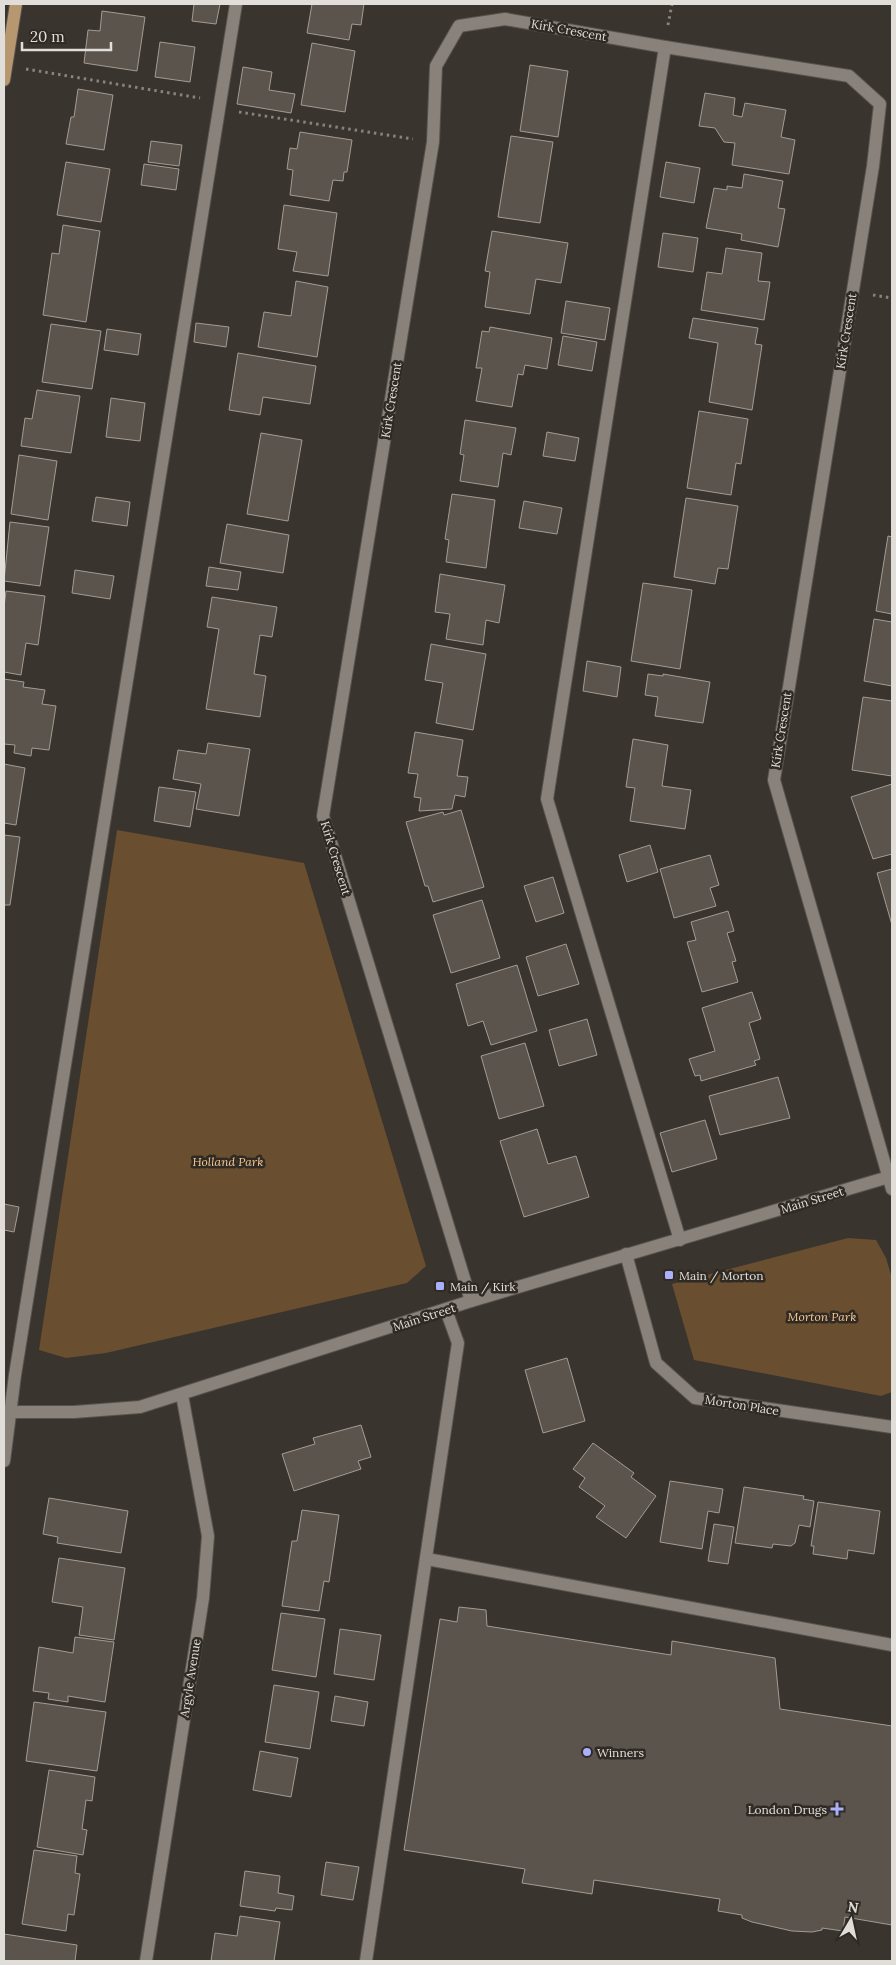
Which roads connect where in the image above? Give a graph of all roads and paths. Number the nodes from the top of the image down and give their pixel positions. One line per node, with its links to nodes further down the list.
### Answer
1 (16, 4): 6 (main road)
2 (236, 4): 15 (street)
3 (672, 4): 4 (path)
4 (669, 22)
5 (665, 47): 9 (street, Kirk Crescent); 10 (street); 12 (street, Kirk Crescent)
6 (4, 80)
7 (873, 295): 8 (path)
8 (892, 298)
9 (891, 1181): 10 (street, Main Street)
10 (680, 1240): 11 (street, Main Street)
11 (626, 1254): 12 (street, Main Street); 16 (street, Morton Place)
12 (471, 1301): 13 (street, Main Street)
13 (446, 1310): 14 (street, Main Street); 18 (street)
14 (182, 1396): 15 (street, Main Street); 20 (street, Argyle Avenue)
15 (6, 1411): 17 (street)
16 (892, 1427)
17 (4, 1461)
18 (427, 1559): 19 (street); 21 (street)
19 (892, 1645)
20 (146, 1961)
21 (366, 1961)

